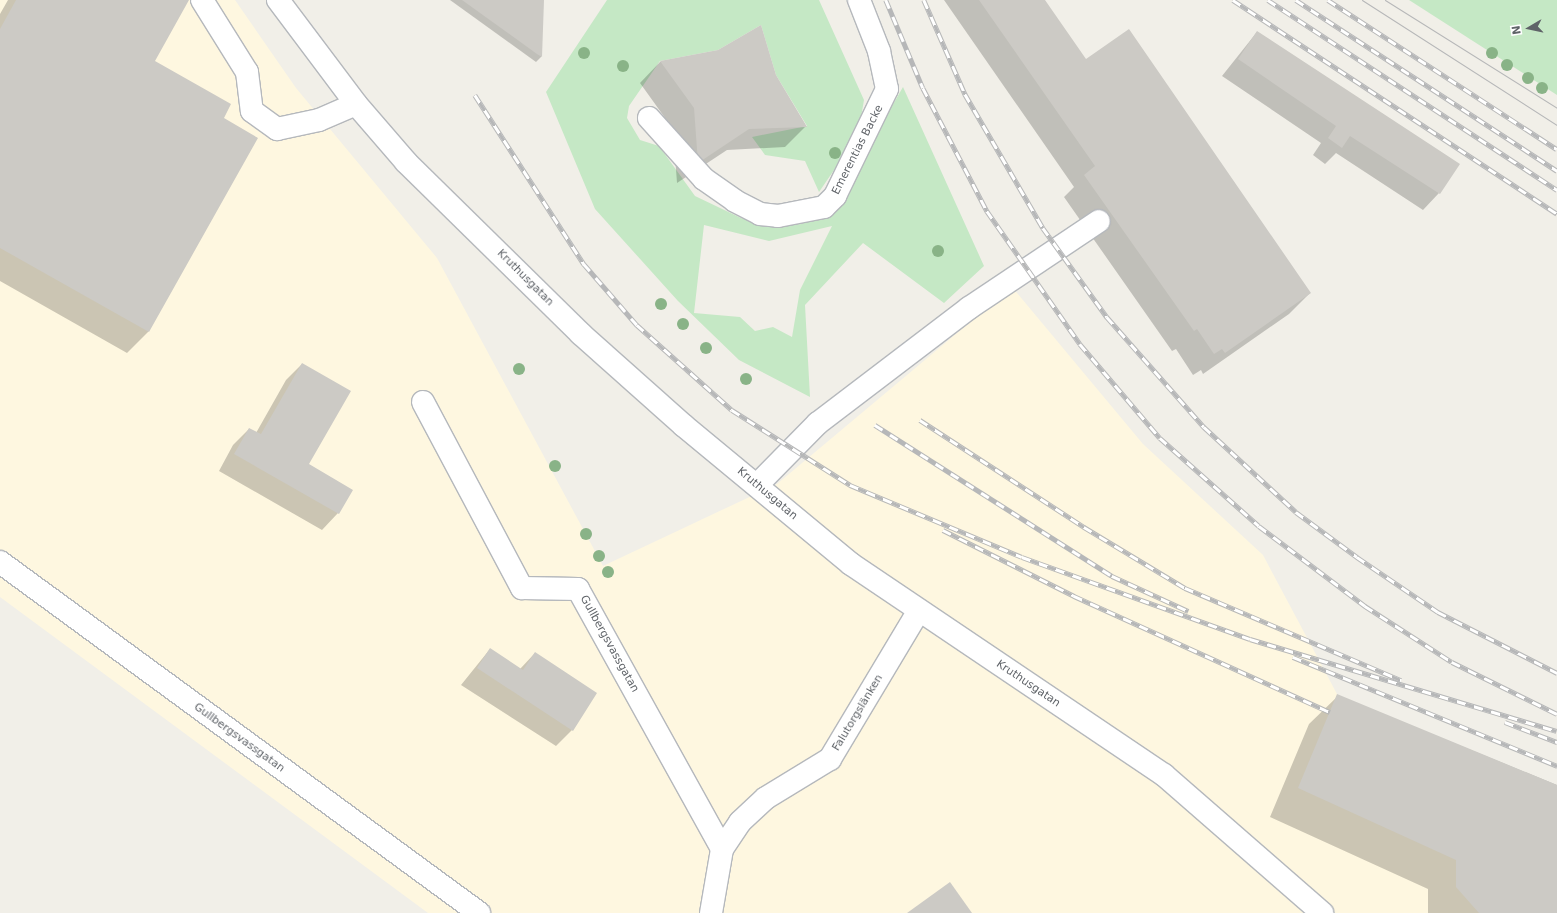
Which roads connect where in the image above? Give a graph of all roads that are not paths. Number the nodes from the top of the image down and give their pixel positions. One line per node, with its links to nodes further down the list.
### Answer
1 (202, 0): 4 (street)
2 (278, 0): 4 (street, Kruthusgatan)
3 (859, 0): 5 (street, Emerentias Backe)
4 (356, 104): 8 (street, Kruthusgatan)
5 (649, 118)
6 (1099, 221): 8 (street)
7 (423, 402): 11 (street, Gullbergsvassgatan)
8 (757, 485): 10 (street, Kruthusgatan)
9 (0, 562): 12 (street, Gullbergsvassgatan)
10 (918, 612): 11 (street, Falutorgslänken); 14 (street, Kruthusgatan)
11 (722, 849): 13 (street, Falutorgslänken)
12 (478, 913)
13 (710, 913)
14 (1322, 913)

